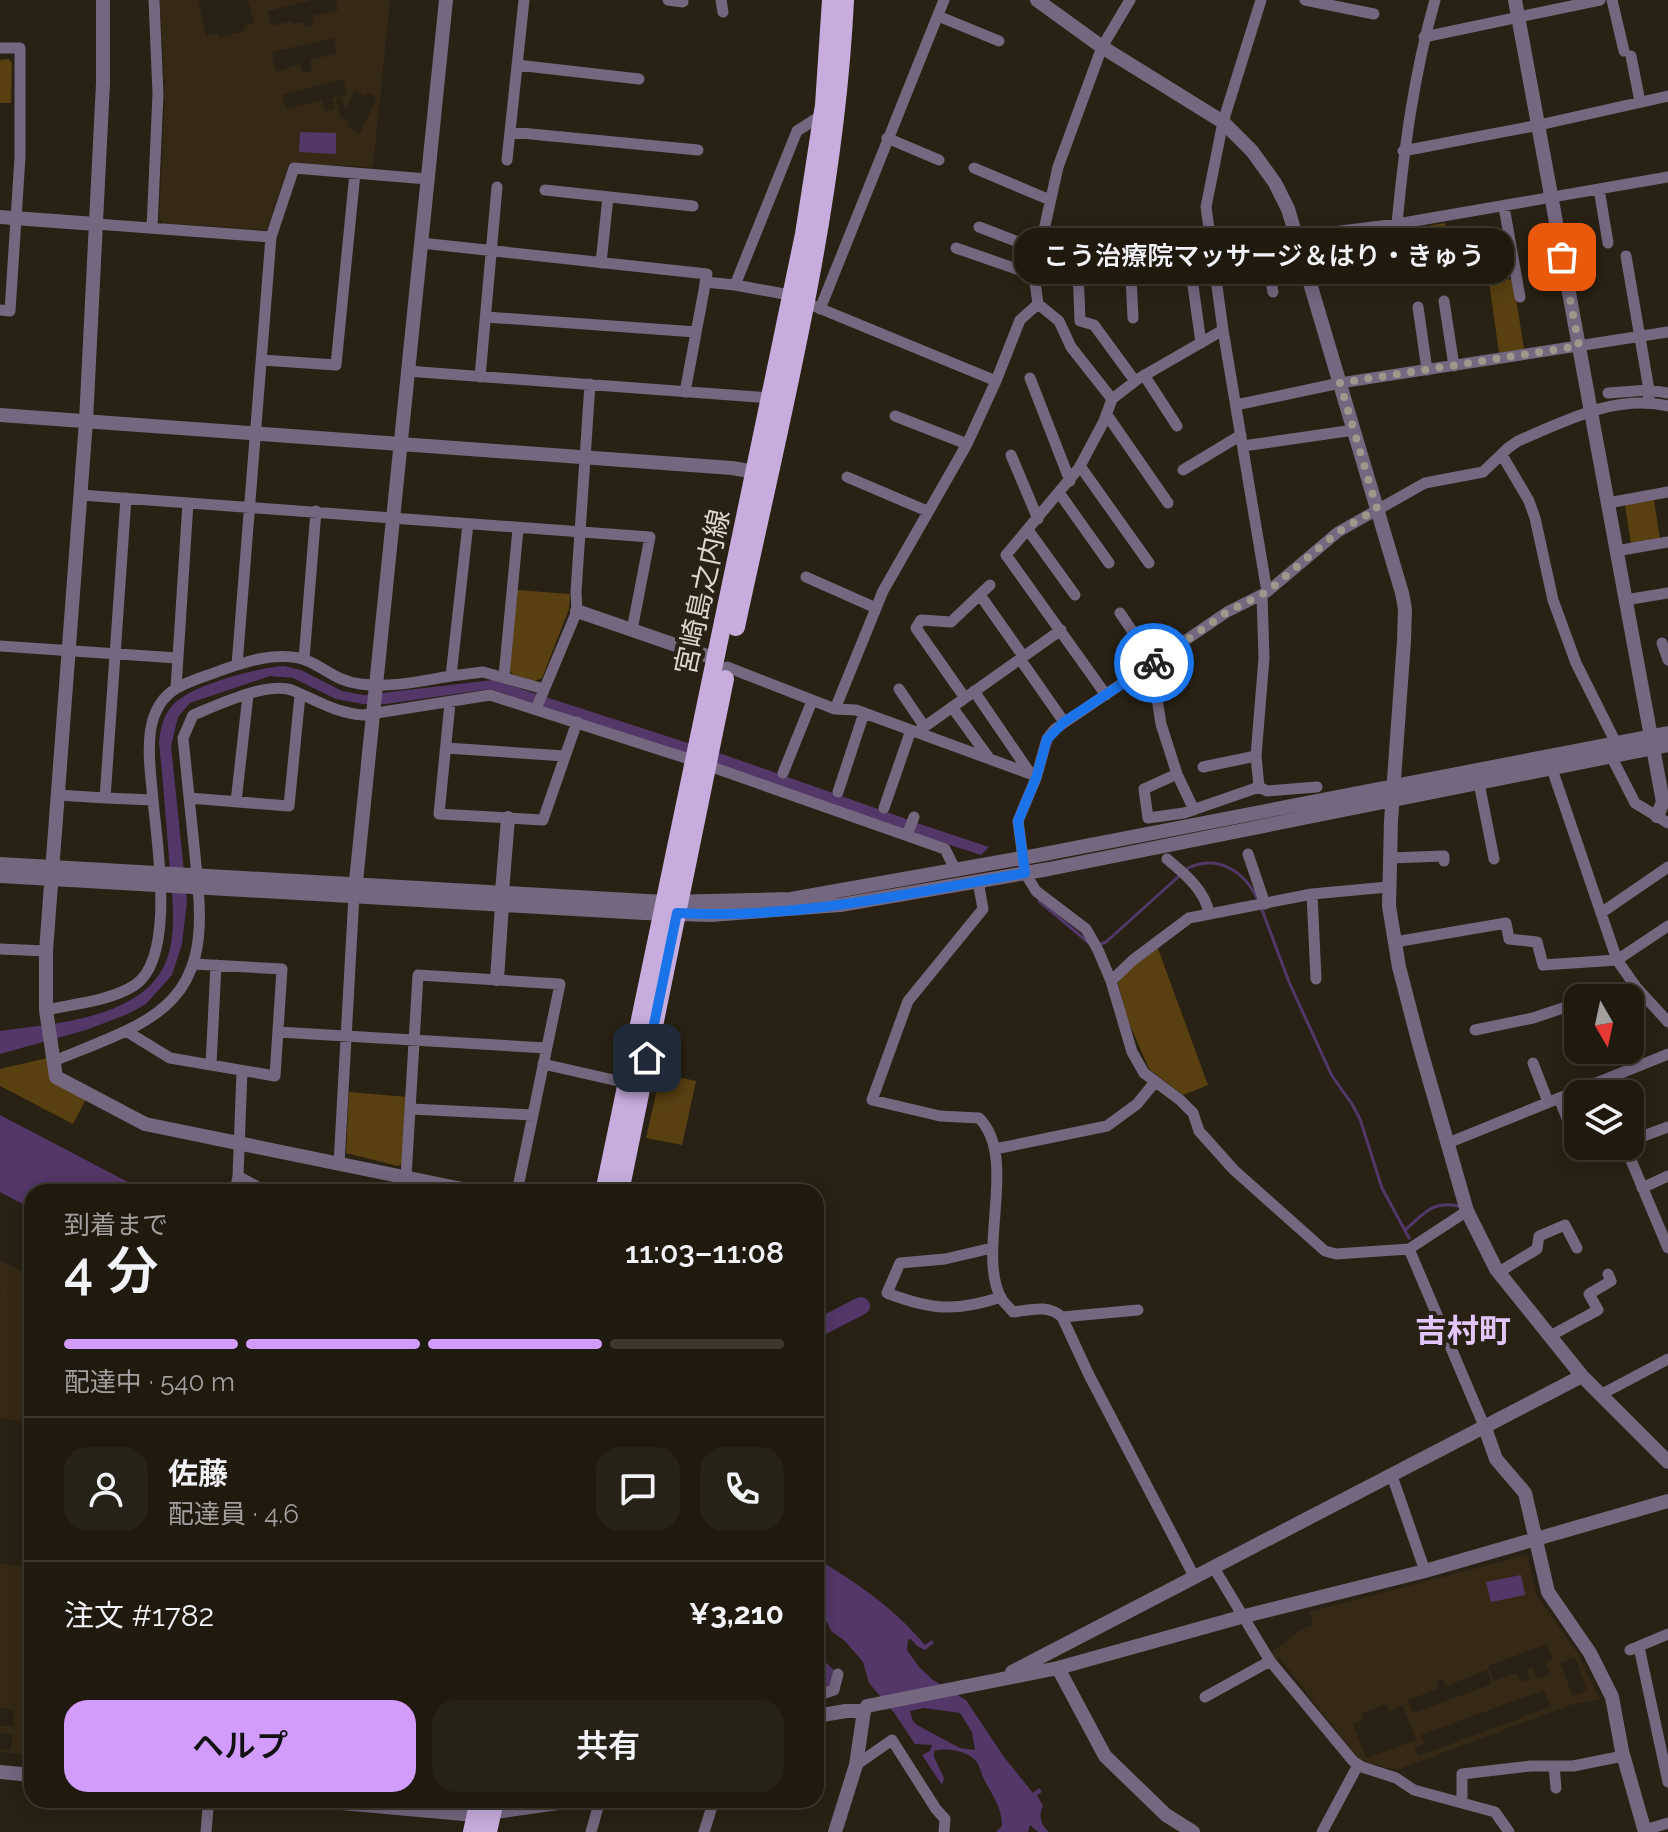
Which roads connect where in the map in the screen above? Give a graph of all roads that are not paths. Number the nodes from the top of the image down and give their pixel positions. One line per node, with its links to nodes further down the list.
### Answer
1 (103, 0): 52 (street)
2 (154, 0): 56 (street)
3 (446, 0): 41 (street)
4 (524, 0): 25 (street)
5 (668, 0): 17 (street)
6 (831, 0): 29 (main road, 宮崎島之内線)
7 (845, 0): 80 (main road, 宮崎島之内線)
8 (944, 0): 19 (street)
9 (1037, 0): 23 (street)
10 (1130, 0): 23 (street)
11 (1261, 0): 30 (street)
12 (1305, 0): 18 (street)
13 (1435, 0): 21 (street)
14 (1515, 0): 20 (street)
15 (1600, 0): 20 (street)
16 (1612, 0): 28 (street)
17 (683, 2)
18 (1374, 14)
19 (938, 16): 22 (street); 33 (street)
20 (1519, 18): 21 (street); 31 (street)
21 (1424, 37): 35 (street)
22 (999, 41)
23 (1102, 47): 30 (street); 47 (street)
24 (0, 48): 51 (street)
25 (517, 65): 26 (street); 32 (street)
26 (639, 79)
27 (1668, 96): 28 (street)
28 (1640, 102): 31 (street)
29 (822, 115): 76 (street); 80 (main road, 宮崎島之内線)
30 (1223, 122): 58 (street); 63 (street)
31 (1539, 125): 35 (street); 46 (street)
32 (510, 132): 34 (street); 36 (street)
33 (887, 138): 37 (street); 80 (street)
34 (698, 150)
35 (1403, 151): 53 (street)
36 (507, 160)
37 (939, 160)
38 (974, 168): 47 (street)
39 (355, 173): 41 (street); 57 (street); 92 (street)
40 (1668, 177): 43 (street)
41 (427, 179): 61 (street)
42 (497, 187): 66 (street)
43 (1599, 189): 46 (street); 62 (street)
44 (545, 190): 45 (street)
45 (608, 197): 48 (street); 71 (street)
46 (1551, 197): 49 (street); 91 (street)
47 (1050, 200): 68 (street)
48 (693, 206)
49 (1504, 207): 53 (street); 60 (street)
50 (0, 217): 51 (street)
51 (16, 218): 52 (street); 83 (street)
52 (96, 224): 56 (street); 114 (street)
53 (1397, 224): 55 (street)
54 (979, 227): 68 (street)
55 (1377, 227): 58 (street); 72 (street)
56 (152, 228): 57 (street)
57 (271, 237): 92 (street)
58 (1298, 237): 59 (street); 100 (street)
59 (1264, 241): 63 (street); 77 (street)
60 (1510, 242): 65 (street); 78 (street)
61 (421, 243): 66 (street); 95 (street)
62 (1608, 243)
63 (1213, 247): 67 (street); 86 (street)
64 (956, 248): 74 (street)
65 (1476, 249)
66 (491, 250): 71 (street); 84 (street)
67 (1188, 250): 70 (street); 90 (street)
68 (1038, 256): 73 (street); 74 (street)
69 (1626, 256): 89 (street)
70 (1130, 257): 73 (street); 85 (street)
71 (601, 263): 75 (street)
72 (1431, 264)
73 (1078, 269): 98 (street)
74 (1034, 275): 81 (street)
75 (705, 282): 76 (street); 87 (street)
76 (735, 285): 80 (street)
77 (1273, 292)
78 (1520, 297)
79 (1444, 301): 93 (street)
80 (805, 302): 99 (street); 106 (main road, 宮崎島之内線); 126 (main road, 宮崎島之内線)
81 (1038, 304): 99 (street); 107 (street)
82 (1418, 307): 94 (street)
83 (0, 310)
84 (486, 317): 87 (street); 96 (street)
85 (1133, 318)
86 (1223, 330): 90 (street); 108 (street)
87 (696, 332): 102 (street)
88 (1668, 332): 89 (street)
89 (1639, 337): 91 (street); 105 (street)
90 (1201, 343): 98 (street)
91 (1579, 346): 93 (street); 110 (street)
92 (262, 360): 117 (street)
93 (1454, 366): 94 (street)
94 (1427, 370): 100 (street)
95 (407, 371): 96 (street); 119 (street)
96 (480, 377): 101 (street)
97 (1030, 378): 128 (street)
98 (1140, 378): 107 (street); 115 (street)
99 (996, 381): 120 (street)
100 (1340, 383): 108 (street); 116 (street)
101 (590, 384): 102 (street); 123 (street)
102 (685, 392): 106 (street)
103 (1608, 393): 105 (street)
104 (1668, 393): 105 (street)
105 (1648, 396): 109 (street); 110 (street)
106 (770, 398): 126 (main road, 宮崎島之内線)
107 (1112, 399): 112 (street)
108 (1236, 405): 118 (street)
109 (1668, 406)
110 (1590, 409): 122 (street); 135 (street)
111 (0, 415): 114 (street)
112 (1107, 415): 124 (street); 134 (street)
113 (895, 416): 120 (street)
114 (86, 421): 117 (street); 131 (street)
115 (1177, 426)
116 (1354, 430): 118 (street); 137 (street)
117 (257, 433): 119 (street); 136 (street)
118 (1242, 441): 125 (street); 152 (street)
119 (400, 444): 123 (street); 140 (street)
120 (967, 444): 139 (street)
121 (1011, 455): 141 (street)
122 (1502, 455): 137 (street); 197 (street)
123 (586, 457): 126 (street); 145 (street)
124 (1080, 466): 128 (street); 149 (street)
125 (1183, 470)
126 (762, 473): 170 (main road, 宮崎島之内線)
127 (847, 477): 139 (street)
128 (1070, 481): 130 (street)
129 (1668, 492): 135 (street)
130 (1060, 494): 141 (street); 148 (street)
131 (81, 495): 132 (street); 164 (street)
132 (126, 498): 133 (street); 165 (street)
133 (188, 503): 136 (street); 166 (street)
134 (1168, 503)
135 (1608, 503): 147 (street)
136 (250, 507): 138 (street); 172 (street)
137 (1377, 509): 152 (street); 211 (street)
138 (316, 511): 140 (street); 168 (street)
139 (927, 511): 157 (street)
140 (393, 518): 142 (street); 177 (street)
141 (1038, 519): 144 (street)
142 (468, 524): 143 (street); 174 (street)
143 (518, 529): 145 (street); 175 (street)
144 (1028, 530): 155 (street); 161 (street)
145 (580, 531): 158 (street); 160 (street)
146 (1668, 542): 147 (street)
147 (1616, 551): 156 (street)
148 (1109, 563)
149 (1149, 563)
150 (806, 577): 157 (street)
151 (990, 585): 154 (street)
152 (1264, 593): 171 (street); 199 (street)
153 (1668, 593): 156 (street)
154 (980, 595): 167 (street); 180 (street)
155 (1075, 595)
156 (1625, 600): 195 (street)
157 (876, 608): 188 (street)
158 (577, 611): 160 (street); 179 (street)
159 (1120, 613): 171 (street)
160 (632, 630): 170 (street)
161 (1061, 630): 167 (street); 183 (street)
162 (1662, 643): 169 (street)
163 (0, 646): 164 (street)
164 (68, 650): 165 (street); 212 (street)
165 (116, 654): 166 (street); 213 (street)
166 (177, 658): 176 (street)
167 (1022, 658): 180 (street); 192 (street)
168 (304, 659): 172 (street); 177 (street)
169 (1668, 660)
170 (722, 663): 184 (street); 200 (main road, 宮崎島之内線)
171 (1154, 663): 173 (street)
172 (237, 665): 176 (street)
173 (1142, 672): 183 (street); 205 (street)
174 (451, 676): 175 (street); 177 (street)
175 (504, 676): 179 (street)
176 (176, 688): 215 (street)
177 (374, 688): 189 (street)
178 (899, 689): 193 (street)
179 (542, 691): 187 (street)
180 (969, 694): 186 (street); 206 (street)
181 (248, 695): 182 (street); 214 (street); 216 (street)
182 (300, 695): 189 (street); 216 (street)
183 (1106, 695): 192 (street)
184 (812, 701): 188 (street); 204 (street)
185 (450, 703): 187 (street); 189 (street); 196 (street)
186 (952, 707): 193 (street); 201 (street)
187 (536, 709): 191 (street)
188 (835, 709): 190 (street)
189 (372, 712): 238 (street)
190 (864, 713): 193 (street); 210 (street)
191 (577, 722): 198 (street); 200 (street)
192 (1064, 722): 206 (street)
193 (918, 729): 201 (street); 217 (street)
194 (1668, 733): 195 (street)
195 (1657, 743): 197 (street); 221 (street)
196 (446, 748): 198 (street); 220 (street)
197 (1614, 750): 203 (street); 211 (street); 221 (street)
198 (565, 756): 220 (street)
199 (1256, 756): 202 (street); 208 (street)
200 (702, 757): 222 (street); 242 (main road, 宮崎島之内線)
201 (989, 759): 206 (street)
202 (1203, 767)
203 (1552, 769): 207 (street); 243 (street)
204 (783, 773)
205 (1177, 774): 218 (street); 218 (street)
206 (1033, 775): 229 (street)
207 (1479, 783): 211 (street); 226 (street)
208 (1259, 787): 209 (street); 218 (street)
209 (1317, 787)
210 (838, 792)
211 (1394, 793): 224 (street); 229 (street)
212 (58, 795): 213 (street); 232 (street)
213 (105, 798): 215 (street)
214 (189, 798): 216 (street); 235 (street)
215 (153, 800): 234 (street)
216 (236, 802)
217 (884, 808)
218 (1194, 810)
219 (914, 817): 222 (street)
220 (508, 818): 240 (street)
221 (1663, 819)
222 (907, 835): 231 (street)
223 (1248, 854): 241 (street)
224 (1389, 858): 227 (street); 237 (street)
225 (1167, 859): 244 (street)
226 (1494, 859)
227 (1444, 861)
228 (0, 864): 232 (street)
229 (1024, 865): 231 (street); 236 (street); 254 (street)
230 (1668, 867): 243 (street)
231 (956, 871): 242 (street)
232 (53, 873): 233 (street); 234 (street); 248 (street)
233 (0, 876)
234 (162, 879): 235 (street); 258 (street)
235 (194, 881): 238 (street); 250 (street)
236 (978, 881): 242 (street); 282 (street)
237 (1388, 887): 239 (street); 246 (street)
238 (355, 890): 240 (street); 263 (street)
239 (1312, 894): 241 (street); 253 (street)
240 (502, 899): 242 (street); 252 (street)
241 (1261, 905): 244 (street)
242 (671, 908): 273 (main road, 宮崎島之内線); 293 (main road, 宮崎島之内線)
243 (1601, 913): 249 (street)
244 (1209, 914): 254 (street)
245 (1668, 926): 249 (street)
246 (1395, 942): 249 (street); 281 (street)
247 (0, 949): 248 (street)
248 (46, 951): 258 (street)
249 (1617, 960): 255 (street)
250 (193, 964): 251 (street); 261 (street)
251 (216, 965): 262 (street); 270 (street)
252 (497, 979): 264 (street); 265 (street)
253 (1316, 979)
254 (1111, 981): 272 (street)
255 (1634, 984)
256 (1644, 995): 259 (street)
257 (1564, 1008): 260 (street)
258 (47, 1015): 267 (street)
259 (1668, 1022)
260 (1475, 1030)
261 (126, 1031): 267 (street); 270 (street)
262 (278, 1032): 263 (street); 271 (street)
263 (345, 1036): 264 (street); 284 (street)
264 (415, 1040): 265 (street); 275 (street)
265 (546, 1048): 269 (street)
266 (1668, 1054): 274 (street)
267 (54, 1061): 280 (street)
268 (1533, 1063): 274 (street)
269 (543, 1064): 273 (street); 276 (street)
270 (211, 1065): 271 (street)
271 (242, 1071): 280 (street)
272 (1155, 1082): 282 (street); 299 (street)
273 (627, 1083): 292 (main road, 宮崎島之内線)
274 (1554, 1100): 277 (street); 281 (street)
275 (411, 1109): 276 (street); 287 (street)
276 (533, 1115): 291 (street)
277 (1564, 1119)
278 (1668, 1127): 279 (street)
279 (1644, 1136)
280 (240, 1143): 284 (street); 285 (street)
281 (1448, 1143): 295 (street)
282 (995, 1149): 296 (street)
283 (1631, 1160): 294 (street)
284 (339, 1164): 287 (street)
285 (238, 1176): 288 (street); 289 (street)
286 (1668, 1176): 294 (street)
287 (406, 1177): 290 (street)
288 (236, 1184)
289 (252, 1184)
290 (439, 1184)
291 (519, 1184)
292 (606, 1184)
293 (621, 1184)
294 (1642, 1188): 298 (street)
295 (1467, 1211): 299 (street); 300 (street)
296 (992, 1248): 302 (street); 302 (street)
297 (1577, 1248): 300 (street)
298 (1668, 1248)
299 (1409, 1249): 309 (street)
300 (1499, 1272): 305 (street)
301 (1608, 1274): 305 (street)
302 (1001, 1297): 304 (street)
303 (1138, 1310): 304 (street)
304 (1062, 1317): 317 (street)
305 (1550, 1336): 307 (street)
306 (1668, 1359): 308 (street)
307 (1582, 1376): 308 (street); 309 (street)
308 (1600, 1395): 310 (street)
309 (1485, 1428): 311 (street); 314 (street)
310 (1668, 1462)
311 (1392, 1476): 315 (street); 316 (street)
312 (1668, 1501): 314 (street)
313 (1668, 1510): 314 (street)
314 (1535, 1540): 316 (street); 328 (street)
315 (1214, 1568): 317 (street); 318 (street)
316 (1425, 1571): 318 (street)
317 (1195, 1578): 323 (street)
318 (1241, 1617): 320 (street); 321 (street)
319 (1668, 1634): 334 (street)
320 (1270, 1661): 325 (street); 330 (street)
321 (1058, 1668): 323 (street); 351 (street)
322 (838, 1674): 324 (street)
323 (998, 1680): 326 (street)
324 (824, 1693)
325 (1205, 1697)
326 (865, 1708): 327 (street); 329 (street)
327 (824, 1715)
328 (1623, 1756): 331 (street); 344 (street)
329 (856, 1765): 349 (street); 350 (street)
330 (1358, 1765): 336 (street); 352 (street)
331 (1554, 1766): 335 (street); 336 (street)
332 (0, 1772): 333 (street)
333 (24, 1774)
334 (1668, 1782)
335 (1556, 1788)
336 (1462, 1802): 353 (street)
337 (208, 1808): 345 (street)
338 (425, 1808): 342 (street)
339 (515, 1808): 342 (street)
340 (598, 1808): 347 (street)
341 (712, 1808): 348 (street)
342 (483, 1812): 346 (main road)
343 (1668, 1823): 344 (street)
344 (1645, 1831)
345 (206, 1832)
346 (488, 1832)
347 (591, 1832)
348 (704, 1832)
349 (835, 1832)
350 (944, 1832)
351 (1193, 1832)
352 (1322, 1832)
353 (1509, 1832)

